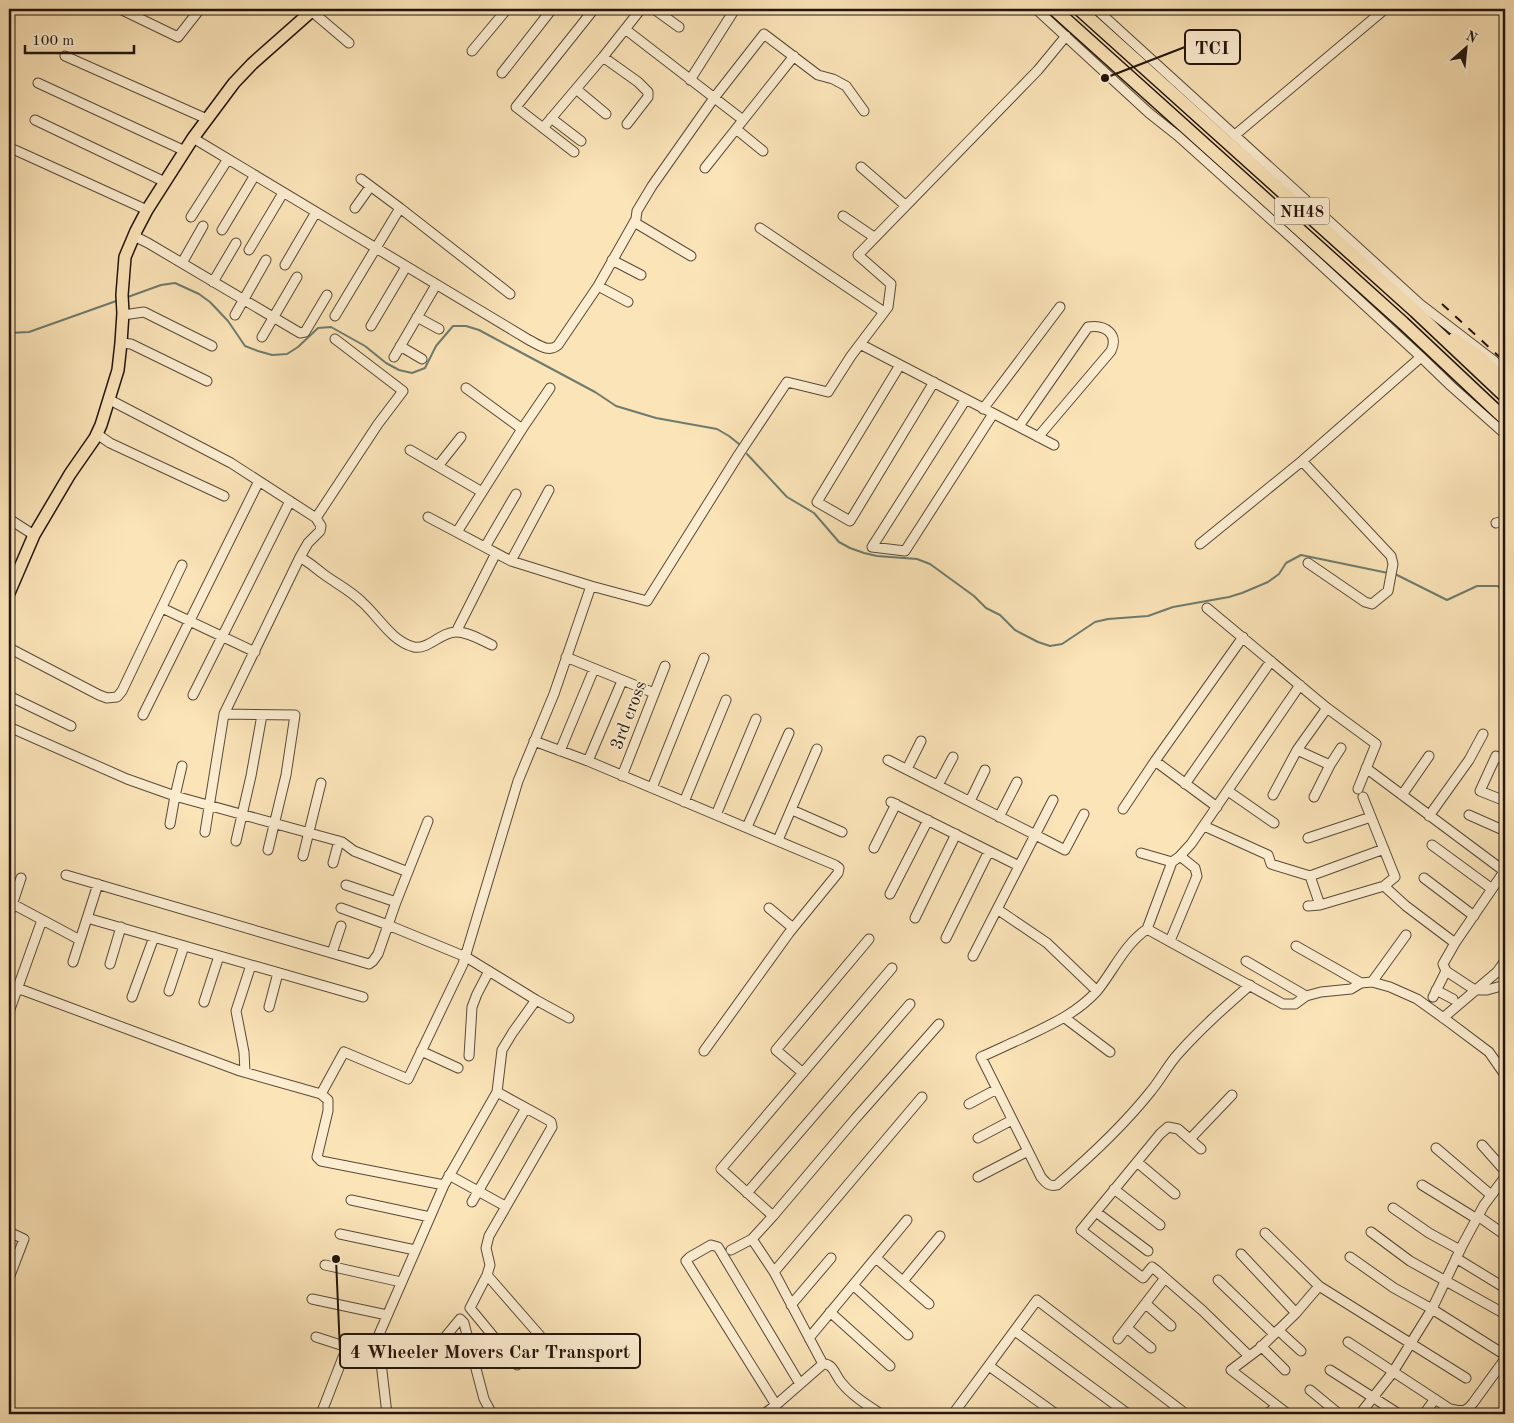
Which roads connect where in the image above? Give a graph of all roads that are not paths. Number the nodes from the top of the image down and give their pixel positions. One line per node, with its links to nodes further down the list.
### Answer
1 (120, 9): 2 (street)
2 (200, 9)
3 (311, 9): 18 (street); 30 (main road)
4 (507, 9): 19 (street)
5 (552, 9): 23 (street)
6 (594, 9): 35 (street)
7 (640, 9): 16 (street)
8 (654, 9): 15 (street)
9 (735, 9): 24 (street)
10 (1036, 9): 17 (street)
11 (1054, 9): 114 (highway, NH48)
12 (1079, 9): 84 (highway, NH48)
13 (1385, 9): 37 (street)
14 (1101, 10): 37 (street)
15 (679, 27)
16 (626, 29): 22 (street); 24 (street)
17 (1066, 36): 52 (street); 100 (street)
18 (349, 42)
19 (472, 51)
20 (65, 56): 30 (street)
21 (794, 56): 27 (street); 28 (street); 33 (street)
22 (603, 57): 26 (street); 34 (street)
23 (502, 73)
24 (690, 80): 27 (street)
25 (38, 83): 41 (street)
26 (576, 89): 29 (street); 31 (street)
27 (714, 98): 33 (street); 59 (street)
28 (864, 111)
29 (606, 114)
30 (207, 118): 38 (main road)
31 (551, 118): 35 (street); 39 (street)
32 (36, 120): 49 (street)
33 (743, 120): 36 (street)
34 (627, 124)
35 (543, 128): 43 (street)
36 (736, 129): 42 (street); 46 (street)
37 (1235, 135): 103 (street)
38 (193, 138): 41 (main road); 44 (street)
39 (581, 141)
40 (15, 150): 55 (street)
41 (185, 151): 49 (main road)
42 (763, 151)
43 (574, 152)
44 (228, 160): 47 (street); 58 (street)
45 (861, 167): 52 (street)
46 (705, 168)
47 (255, 176): 51 (street); 62 (street)
48 (361, 179): 50 (street)
49 (165, 182): 55 (main road)
50 (370, 186): 53 (street); 54 (street)
51 (283, 193): 56 (street); 67 (street)
52 (905, 205): 64 (street)
53 (356, 208)
54 (400, 208): 66 (street); 79 (street)
55 (147, 210): 63 (main road)
56 (316, 212): 66 (street); 72 (street)
57 (843, 216): 64 (street)
58 (191, 218)
59 (634, 222): 68 (street); 70 (street)
60 (203, 226): 71 (street)
61 (760, 228): 85 (street)
62 (222, 230)
63 (134, 236): 71 (street); 86 (main road)
64 (874, 238): 85 (street)
65 (236, 243): 76 (street)
66 (375, 248): 73 (street); 88 (street)
67 (249, 250)
68 (691, 256)
69 (266, 260): 81 (street)
70 (612, 260): 74 (street); 78 (street)
71 (182, 263): 76 (street)
72 (284, 265)
73 (406, 267): 77 (street); 91 (street)
74 (641, 275)
75 (297, 277): 90 (street)
76 (213, 282): 81 (street)
77 (436, 284): 78 (street); 89 (street)
78 (598, 286): 82 (street)
79 (510, 294)
80 (327, 295): 90 (street)
81 (244, 300): 87 (street); 90 (street)
82 (628, 302)
83 (1060, 307): 112 (street)
84 (1415, 311): 105 (highway); 109 (highway, NH48)
85 (884, 312): 96 (street)
86 (123, 314): 95 (main road); 97 (street)
87 (235, 315)
88 (335, 316)
89 (417, 316): 92 (street); 98 (street)
90 (273, 317): 93 (street)
91 (371, 326)
92 (439, 329)
93 (262, 337)
94 (335, 339): 132 (street)
95 (121, 343): 104 (street); 111 (main road)
96 (860, 344): 102 (street); 145 (street)
97 (212, 346)
98 (400, 346): 99 (street); 101 (street)
99 (394, 356)
100 (1421, 357): 118 (street); 123 (street)
101 (422, 359)
102 (900, 365): 106 (street); 106 (street)
103 (1505, 372)
104 (207, 381)
105 (1505, 381)
106 (934, 382): 110 (street)
107 (466, 388): 116 (street)
108 (550, 388): 116 (street)
109 (1505, 396)
110 (966, 399): 112 (street); 113 (street)
111 (110, 400): 117 (main road); 125 (street)
112 (984, 409): 113 (street)
113 (993, 414): 115 (street)
114 (1505, 419)
115 (1019, 426): 120 (street); 120 (street)
116 (522, 429): 127 (street)
117 (97, 434): 129 (street); 137 (main road)
118 (1505, 434)
119 (461, 437): 124 (street)
120 (1038, 437): 121 (street)
121 (1054, 445)
122 (410, 450): 124 (street)
123 (1302, 461): 138 (street); 143 (street)
124 (438, 466): 127 (street)
125 (259, 481): 130 (street); 149 (street)
126 (549, 490): 142 (street)
127 (482, 492): 136 (street)
128 (516, 494): 139 (street)
129 (224, 496)
130 (290, 501): 132 (street); 151 (street)
131 (428, 517): 136 (street)
132 (316, 518): 141 (street)
133 (9, 519): 137 (street)
134 (1505, 521): 135 (street)
135 (1496, 523)
136 (457, 532): 139 (street)
137 (34, 535): 146 (main road)
138 (1200, 544)
139 (485, 547): 140 (street)
140 (496, 553): 142 (street); 150 (street)
141 (300, 557): 150 (street); 155 (street)
142 (511, 561): 145 (street)
143 (1308, 563)
144 (182, 566): 147 (street)
145 (591, 586): 156 (street)
146 (9, 593)
147 (162, 608): 149 (street); 154 (street)
148 (1207, 608): 152 (street)
149 (190, 621): 151 (street); 170 (street)
150 (456, 632): 153 (street)
151 (222, 636): 155 (street); 164 (street)
152 (1243, 637): 158 (street); 187 (street)
153 (492, 645)
154 (9, 648)
155 (254, 652): 168 (street)
156 (566, 657): 160 (street); 177 (street)
157 (704, 658): 198 (street)
158 (1272, 661): 162 (street); 196 (street)
159 (665, 666): 163 (street, 3rd cross)
160 (594, 669): 161 (street); 181 (street)
161 (622, 680): 163 (street); 186 (street)
162 (1300, 685): 167 (street); 199 (street)
163 (654, 693): 193 (street, 3rd cross)
164 (193, 695)
165 (9, 696): 172 (street)
166 (726, 700): 206 (street)
167 (1327, 708): 180 (street); 190 (street)
168 (224, 714): 169 (street); 208 (street)
169 (262, 714): 213 (street); 223 (street)
170 (143, 715)
171 (756, 719): 214 (street)
172 (72, 726)
173 (9, 727): 202 (street)
174 (789, 733): 225 (street)
175 (1483, 734): 216 (street)
176 (922, 741): 191 (street)
177 (534, 742): 181 (street); 286 (street)
178 (1341, 748): 188 (street)
179 (818, 749): 211 (street)
180 (1298, 750): 188 (street); 200 (street)
181 (560, 751): 186 (street)
182 (1429, 756): 201 (street)
183 (953, 757): 197 (street)
184 (888, 760): 191 (street)
185 (1505, 760): 205 (street)
186 (588, 761): 193 (street)
187 (1155, 761): 196 (street); 210 (street)
188 (1330, 765): 203 (street)
189 (182, 766): 202 (street)
190 (1366, 768): 201 (street); 218 (street)
191 (907, 769): 197 (street)
192 (986, 770): 207 (street)
193 (622, 776): 198 (street)
194 (1017, 782): 217 (street)
195 (321, 783): 229 (street)
196 (1185, 784): 209 (street)
197 (938, 785): 207 (street)
198 (652, 788): 206 (street)
199 (1228, 791): 209 (street); 221 (street)
200 (1273, 795)
201 (1402, 795): 216 (street)
202 (175, 796): 208 (street); 222 (street)
203 (1314, 796)
204 (1053, 800): 231 (street)
205 (1505, 801)
206 (684, 802): 214 (street)
207 (970, 802): 217 (street)
208 (209, 805): 213 (street); 227 (street)
209 (1217, 807): 224 (street)
210 (1123, 809)
211 (792, 810): 228 (street); 233 (street)
212 (1084, 814): 231 (street)
213 (242, 815): 223 (street); 234 (street)
214 (716, 815): 225 (street)
215 (1469, 815): 226 (street)
216 (1429, 816): 247 (street)
217 (1000, 817): 231 (street)
218 (1371, 817): 232 (street); 238 (street)
219 (928, 820): 230 (street); 237 (street); 257 (street)
220 (428, 821): 248 (street)
221 (1274, 823)
222 (170, 824)
223 (275, 824): 229 (street); 239 (street)
224 (1204, 826): 243 (street); 250 (street)
225 (747, 827): 233 (street)
226 (1505, 831)
227 (205, 832)
228 (842, 832)
229 (309, 833): 235 (street); 242 (street)
230 (956, 834): 240 (street); 268 (street)
231 (1035, 835): 246 (street)
232 (1308, 838)
233 (778, 840): 273 (street)
234 (236, 841)
235 (339, 842): 245 (street); 248 (street)
236 (1432, 845): 256 (street)
237 (874, 848)
238 (1384, 849): 250 (street); 255 (street)
239 (268, 850)
240 (989, 851): 246 (street); 277 (street)
241 (1141, 853): 244 (street)
242 (303, 856)
243 (1180, 856): 244 (street); 280 (street)
244 (1172, 862): 274 (street)
245 (333, 863)
246 (1019, 866): 264 (street)
247 (1505, 870): 256 (street)
248 (408, 872): 258 (street)
249 (66, 875): 253 (street)
250 (1310, 876): 260 (street)
251 (21, 878): 259 (street)
252 (1424, 878): 266 (street)
253 (98, 884): 267 (street); 284 (street)
254 (346, 885): 258 (street)
255 (1384, 886): 260 (street); 281 (street)
256 (1492, 889): 266 (street)
257 (890, 894)
258 (396, 902): 270 (street)
259 (11, 903): 265 (street); 269 (street)
260 (1320, 905): 261 (street)
261 (1308, 906)
262 (341, 908): 270 (street)
263 (769, 908): 273 (street)
264 (998, 909): 287 (street); 304 (street)
265 (9, 914)
266 (1474, 916): 281 (street)
267 (87, 918): 272 (street); 279 (street)
268 (915, 918)
269 (42, 920): 279 (street); 301 (street)
270 (388, 924): 284 (street); 286 (street)
271 (341, 926): 284 (street)
272 (121, 927): 276 (street); 291 (street)
273 (793, 928): 319 (street)
274 (1147, 929): 280 (street); 304 (street)
275 (1406, 936): 297 (street)
276 (154, 937): 282 (street); 306 (street)
277 (946, 938)
278 (869, 939): 324 (street)
279 (80, 940): 290 (street)
280 (1170, 941): 299 (street)
281 (1455, 943): 295 (street)
282 (184, 946): 285 (street); 303 (street)
283 (1296, 946): 298 (street)
284 (332, 953)
285 (219, 956): 292 (street); 310 (street)
286 (466, 956): 294 (street); 318 (street)
287 (973, 956)
288 (1246, 961): 305 (street)
289 (1505, 961): 302 (street)
290 (73, 962)
291 (110, 964)
292 (251, 965): 296 (street); 323 (street)
293 (892, 968): 324 (street)
294 (489, 971): 309 (street); 321 (street)
295 (1446, 971): 302 (street); 308 (street)
296 (278, 973): 307 (street); 312 (street)
297 (1372, 982): 298 (street); 316 (street)
298 (1361, 983): 305 (street)
299 (1250, 985): 305 (street); 339 (street)
300 (1505, 985): 302 (street)
301 (13, 987): 313 (street); 323 (street)
302 (1475, 990): 316 (street)
303 (169, 991)
304 (1096, 991): 315 (street)
305 (1306, 996)
306 (132, 997)
307 (363, 997)
308 (1452, 999)
309 (536, 1000): 314 (street); 327 (street)
310 (204, 1002)
311 (910, 1004): 348 (street)
312 (269, 1007)
313 (9, 1012)
314 (569, 1018)
315 (1065, 1018): 320 (street); 326 (street)
316 (1443, 1018): 325 (street)
317 (938, 1024): 356 (street)
318 (421, 1051): 322 (street); 328 (street)
319 (704, 1051)
320 (1110, 1052)
321 (469, 1056)
322 (458, 1068)
323 (245, 1072): 328 (street)
324 (803, 1073): 348 (street)
325 (1505, 1075)
326 (997, 1089): 331 (street); 333 (street)
327 (497, 1092): 332 (street); 341 (street)
328 (321, 1094): 344 (street)
329 (1232, 1095): 335 (street)
330 (922, 1097): 377 (street)
331 (969, 1104)
332 (526, 1108): 347 (street); 353 (street)
333 (1012, 1120): 334 (street); 339 (street)
334 (978, 1138)
335 (1190, 1139): 338 (street); 340 (street)
336 (1482, 1145): 343 (street)
337 (1436, 1148): 350 (street)
338 (1201, 1149)
339 (1028, 1151): 342 (street)
340 (1137, 1162): 346 (street); 349 (street)
341 (449, 1175): 344 (street); 347 (street)
342 (978, 1177)
343 (1505, 1177): 350 (street)
344 (444, 1185): 357 (street)
345 (1422, 1185): 358 (street)
346 (1114, 1189): 355 (street); 360 (street)
347 (479, 1191): 352 (street); 353 (street)
348 (747, 1193): 356 (street)
349 (1175, 1194)
350 (1491, 1195): 358 (street)
351 (351, 1200): 357 (street)
352 (472, 1202)
353 (506, 1206): 378 (street)
354 (1393, 1208): 372 (street)
355 (1096, 1212): 370 (street); 380 (street)
356 (773, 1216): 367 (street)
357 (430, 1217): 368 (street)
358 (1478, 1218): 365 (street); 372 (street)
359 (907, 1220): 375 (street)
360 (1160, 1225)
361 (9, 1232): 379 (street)
362 (1371, 1232): 383 (street)
363 (340, 1234): 368 (street)
364 (1265, 1234): 386 (street)
365 (1505, 1234)
366 (940, 1236): 382 (street)
367 (752, 1239): 369 (street); 377 (street)
368 (415, 1250): 384 (street)
369 (731, 1250)
370 (1148, 1251)
371 (1241, 1254): 394 (street)
372 (1458, 1254): 383 (street); 387 (street)
373 (1350, 1257): 392 (street)
374 (831, 1258): 391 (street)
375 (876, 1258): 382 (street); 385 (street)
376 (325, 1265): 384 (street)
377 (774, 1272): 391 (street)
378 (487, 1275): 403 (street); 417 (street)
379 (9, 1278)
380 (1165, 1278): 390 (street); 414 (street)
381 (1218, 1280): 400 (street)
382 (903, 1281): 389 (street)
383 (1446, 1281): 392 (street); 395 (street)
384 (401, 1282): 396 (street)
385 (853, 1285): 393 (street); 401 (street)
386 (1319, 1286): 394 (street); 407 (street)
387 (1505, 1288)
388 (312, 1299): 396 (street)
389 (929, 1304)
390 (1146, 1304): 397 (street); 398 (street)
391 (791, 1305): 404 (street)
392 (1432, 1309): 407 (street); 413 (street)
393 (830, 1312): 404 (street); 418 (street)
394 (1296, 1313): 400 (street)
395 (1505, 1314)
396 (387, 1315): 412 (street)
397 (1171, 1326)
398 (1127, 1328): 405 (street); 410 (street)
399 (1014, 1331): 419 (street); 437 (street); 438 (street)
400 (1276, 1332): 408 (street); 411 (street)
401 (908, 1335)
402 (316, 1337): 409 (street)
403 (542, 1338)
404 (809, 1338): 416 (street)
405 (1118, 1339)
406 (1348, 1342): 422 (street)
407 (1411, 1344): 422 (street); 423 (street)
408 (1261, 1346): 414 (street); 420 (street)
409 (347, 1347): 412 (street); 430 (street)
410 (1151, 1348)
411 (1301, 1351)
412 (380, 1354): 431 (street); 432 (street)
413 (1505, 1355)
414 (1249, 1356): 429 (street)
415 (1505, 1359): 427 (street)
416 (823, 1364): 424 (street); 434 (street)
417 (517, 1365)
418 (890, 1366)
419 (989, 1366): 435 (street); 436 (street)
420 (1285, 1370)
421 (1330, 1370): 426 (street)
422 (1392, 1372): 426 (street); 427 (street)
423 (1466, 1378)
424 (800, 1384): 428 (street); 428 (street)
425 (1310, 1390): 441 (street)
426 (1374, 1398): 442 (street); 443 (street)
427 (1435, 1399): 444 (street)
428 (776, 1405): 433 (street)
429 (1277, 1406): 439 (street); 440 (street)
430 (321, 1414)
431 (387, 1414)
432 (492, 1414)
433 (764, 1414)
434 (881, 1414)
435 (953, 1414)
436 (1056, 1414)
437 (1128, 1414)
438 (1180, 1414)
439 (1267, 1414)
440 (1288, 1414)
441 (1339, 1414)
442 (1360, 1414)
443 (1399, 1414)
444 (1424, 1414)

